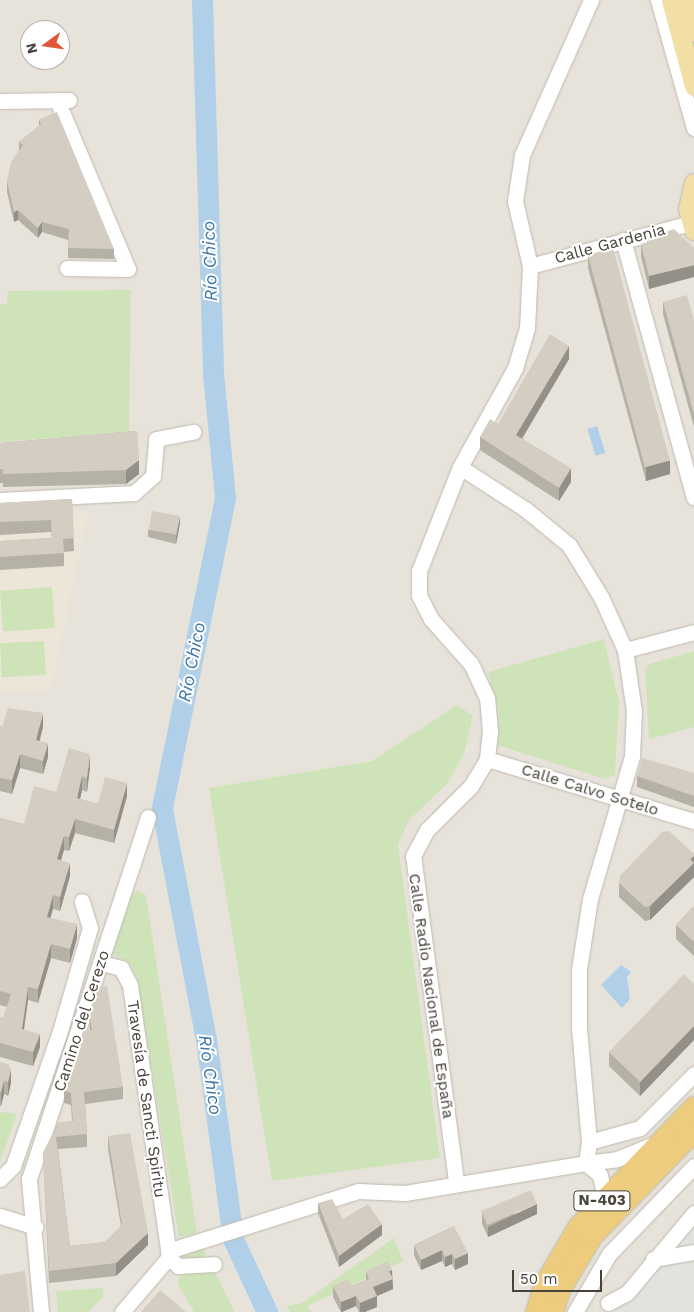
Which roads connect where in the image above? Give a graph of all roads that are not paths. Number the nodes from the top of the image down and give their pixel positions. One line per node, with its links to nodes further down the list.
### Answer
1 (591, 0): 12 (street)
2 (658, 0): 8 (street)
3 (671, 0): 6 (main road)
4 (685, 0): 5 (main road)
5 (694, 32)
6 (694, 86)
7 (0, 101): 13 (street)
8 (694, 128)
9 (694, 184): 10 (main road)
10 (692, 226): 11 (street, Calle Gardenia)
11 (623, 240): 12 (street, Calle Gardenia); 16 (street)
12 (530, 266): 15 (street)
13 (68, 268)
14 (194, 432): 17 (street)
15 (460, 467): 19 (street); 20 (street)
16 (694, 497)
17 (0, 500)
18 (694, 632): 19 (street)
19 (625, 650): 21 (street)
20 (487, 759): 21 (street, Calle Calvo Sotelo); 34 (street, Calle Radio Nacional de España)
21 (620, 799): 23 (street, Calle Calvo Sotelo); 30 (street)
22 (148, 817): 25 (street, Camino del Cerezo)
23 (694, 821)
24 (82, 901): 33 (street)
25 (101, 963): 38 (street, Camino del Cerezo); 40 (street, Travesía de Sancti Spiritu)
26 (694, 1074): 30 (street)
27 (694, 1107): 29 (highway, N-403)
28 (694, 1130): 48 (highway, N-403)
29 (662, 1140): 31 (street); 35 (highway, N-403)
30 (589, 1142): 31 (street)
31 (586, 1163): 34 (street); 35 (street)
32 (694, 1166): 43 (street)
33 (0, 1179)
34 (456, 1181): 40 (street)
35 (605, 1198): 47 (highway, N-403)
36 (694, 1214): 41 (street)
37 (0, 1216): 38 (street)
38 (35, 1227): 45 (street, Camino del Cerezo)
39 (694, 1252): 41 (street)
40 (169, 1254): 42 (street); 46 (street)
41 (652, 1259): 44 (street)
42 (214, 1264)
43 (588, 1287): 44 (street); 49 (street)
44 (610, 1308)
45 (41, 1312)
46 (122, 1312)
47 (536, 1312)
48 (552, 1312)
49 (575, 1312)

